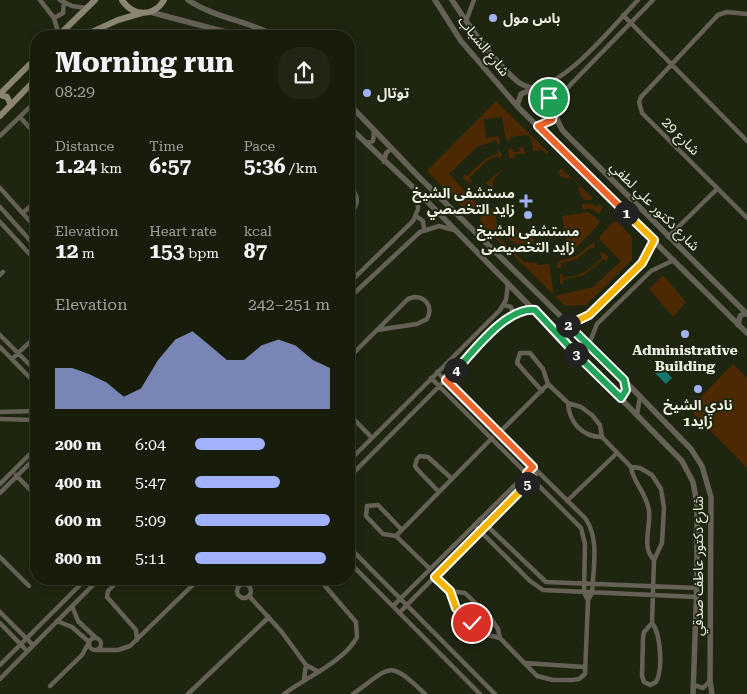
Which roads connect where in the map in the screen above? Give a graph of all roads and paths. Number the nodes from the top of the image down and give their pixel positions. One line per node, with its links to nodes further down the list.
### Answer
1 (40, 0): 17 (street)
2 (95, 0): 12 (main road)
3 (122, 0): 14 (main road)
4 (164, 0): 13 (main road)
5 (188, 0): 24 (street)
6 (435, 0): 31 (street, شارع الشباب)
7 (452, 0): 18 (street, شارع الشباب)
8 (474, 0): 18 (street)
9 (638, 0): 16 (street)
10 (653, 0): 19 (street)
11 (62, 1): 12 (street); 17 (street)
12 (86, 8): 21 (main road)
13 (150, 12): 14 (main road); 23 (street)
14 (142, 13): 22 (main road)
15 (747, 14): 26 (street, شارع 29)
16 (623, 15): 19 (street); 28 (street)
17 (54, 18): 20 (street)
18 (466, 22): 28 (street, شارع الشباب)
19 (631, 23): 26 (street); 33 (street)
20 (57, 30)
21 (64, 30)
22 (97, 30)
23 (218, 30)
24 (262, 30)
25 (30, 64): 29 (main road)
26 (671, 64): 42 (street); 47 (street, شارع 29)
27 (30, 88): 30 (main road)
28 (533, 89): 31 (street); 33 (street, شارع الشباب)
29 (0, 94): 30 (main road)
30 (11, 105): 35 (main road)
31 (517, 106): 37 (street, شارع الشباب)
32 (30, 107): 36 (street)
33 (554, 110): 37 (street); 61 (street, شارع دكتور علي لطفي)
34 (355, 111): 39 (street, شارع دكتور عاطف صدقي)
35 (0, 116)
36 (20, 117): 38 (street); 41 (street)
37 (538, 126): 63 (street, شارع دكتور علي لطفي)
38 (30, 128)
39 (374, 132): 43 (street); 44 (street, شارع دكتور عاطف صدقي)
40 (355, 133): 43 (street, شارع دكتور عاطف صدقي)
41 (0, 136)
42 (747, 141)
43 (366, 144): 45 (street, شارع دكتور عاطف صدقي)
44 (391, 149): 45 (street); 76 (street, شارع دكتور عاطف صدقي)
45 (384, 162): 49 (street, شارع دكتور عاطف صدقي)
46 (0, 188): 54 (street)
47 (717, 189): 56 (street, شارع 29); 61 (street)
48 (355, 192): 52 (street)
49 (417, 192): 55 (street); 60 (street, شارع دكتور عاطف صدقي)
50 (0, 207): 53 (street)
51 (30, 207): 54 (street)
52 (355, 208)
53 (6, 213): 57 (street); 62 (street)
54 (23, 213): 58 (street)
55 (416, 216): 59 (street); 66 (street)
56 (747, 218)
57 (0, 220): 64 (street)
58 (30, 221)
59 (424, 229): 60 (street); 68 (street)
60 (454, 230): 67 (street, شارع دكتور عاطف صدقي)
61 (668, 237): 69 (street, شارع دكتور علي لطفي)
62 (30, 239)
63 (654, 240): 65 (street, شارع دكتور علي لطفي); 76 (street)
64 (30, 255)
65 (674, 260): 71 (street, شارع دكتور علي لطفي); 81 (street)
66 (355, 277)
67 (508, 284): 70 (street); 72 (street, شارع دكتور عاطف صدقي)
68 (355, 292)
69 (730, 297): 71 (street); 73 (street, شارع دكتور علي لطفي)
70 (504, 305): 74 (street); 87 (street)
71 (719, 305): 75 (street, شارع دكتور علي لطفي)
72 (535, 310): 74 (street); 96 (street, شارع دكتور عاطف صدقي)
73 (747, 313): 75 (street)
74 (513, 314): 90 (street)
75 (738, 324): 78 (street, شارع دكتور علي لطفي)
76 (568, 325): 81 (street, شارع دكتور عاطف صدقي)
77 (377, 330): 77 (street); 83 (street)
78 (747, 334)
79 (0, 335): 84 (street)
80 (30, 342): 84 (street)
81 (589, 344): 91 (street, شارع دكتور عاطف صدقي)
82 (0, 348): 85 (street)
83 (355, 352)
84 (18, 353): 85 (street); 86 (street)
85 (12, 360): 88 (street)
86 (30, 365)
87 (437, 372): 89 (street); 90 (street)
88 (30, 378)
89 (431, 378): 93 (street); 106 (street)
90 (446, 380): 93 (street); 104 (street)
91 (624, 380): 95 (street, شارع دكتور عاطف صدقي); 96 (street)
92 (548, 384): 94 (street); 94 (street); 97 (street)
93 (439, 387): 107 (street); 115 (street)
94 (542, 390): 104 (street)
95 (640, 396): 100 (street); 189 (street, شارع دكتور عاطف صدقي)
96 (621, 398): 100 (street, شارع دكتور عاطف صدقي)
97 (568, 403): 105 (street); 105 (street)
98 (30, 411): 99 (street)
99 (0, 412)
100 (637, 415): 149 (street, شارع دكتور عاطف صدقي)
101 (0, 419): 102 (street)
102 (30, 420)
103 (355, 420): 106 (street)
104 (499, 434): 113 (street)
105 (602, 437): 108 (street)
106 (372, 438): 110 (street)
107 (492, 438): 117 (street); 119 (street)
108 (617, 453): 112 (street); 125 (street)
109 (30, 454): 114 (street)
110 (355, 455)
111 (30, 463): 118 (street)
112 (631, 466): 134 (street); 134 (street)
113 (533, 467): 116 (street); 117 (street)
114 (13, 471): 118 (street); 121 (street)
115 (355, 471)
116 (538, 472): 120 (street); 125 (street)
117 (527, 473): 120 (street); 126 (street)
118 (17, 476): 122 (street); 124 (street)
119 (451, 478): 123 (street); 123 (street)
120 (532, 478): 127 (street); 144 (street)
121 (0, 484)
122 (30, 490)
123 (438, 491): 129 (street)
124 (0, 493)
125 (567, 501): 145 (street)
126 (480, 519): 127 (street); 128 (street)
127 (486, 525): 130 (street); 144 (street)
128 (474, 526): 130 (street); 136 (street)
129 (401, 528): 131 (street); 131 (street)
130 (480, 531): 137 (street); 151 (street)
131 (396, 536): 136 (street)
132 (355, 553): 156 (street)
133 (0, 557): 146 (street)
134 (654, 560): 148 (street)
135 (355, 568): 160 (street)
136 (430, 569): 156 (street)
137 (435, 577): 150 (street); 158 (street)
138 (80, 585): 170 (street)
139 (93, 585): 159 (street)
140 (114, 585): 168 (street)
141 (193, 585): 169 (street)
142 (240, 585): 154 (street)
143 (324, 585): 186 (street)
144 (584, 585): 145 (street); 151 (street)
145 (592, 585): 148 (street); 152 (street)
146 (29, 586)
147 (250, 586): 154 (street)
148 (653, 587): 149 (street); 153 (street)
149 (697, 588): 155 (street, شارع دكتور عاطف صدقي)
150 (450, 591): 172 (street); 172 (street)
151 (584, 593): 152 (street); 157 (street)
152 (592, 593): 153 (street); 157 (street)
153 (653, 595): 155 (street); 167 (street)
154 (249, 596): 164 (street)
155 (697, 597): 190 (street, شارع دكتور عاطف صدقي)
156 (400, 599): 158 (street); 160 (street)
157 (588, 600): 185 (street)
158 (406, 605): 162 (street); 197 (street)
159 (72, 606): 165 (street); 171 (street)
160 (393, 606): 162 (street)
161 (0, 612): 163 (street)
162 (399, 613): 196 (street)
163 (5, 617): 166 (street); 170 (street)
164 (269, 617): 184 (street); 192 (street)
165 (56, 621): 175 (street); 177 (street)
166 (0, 623): 176 (street)
167 (652, 623): 167 (street)
168 (136, 630): 169 (street); 173 (street)
169 (146, 630): 173 (street)
170 (26, 638): 176 (street); 177 (street)
171 (96, 638): 174 (street); 175 (street)
172 (500, 638): 182 (street)
173 (136, 640): 179 (street)
174 (100, 642): 178 (street); 179 (street)
175 (89, 643): 178 (street); 181 (street)
176 (21, 644): 180 (street); 183 (street)
177 (33, 645): 180 (street)
178 (96, 650): 179 (street); 181 (street)
179 (110, 650)
180 (27, 651): 187 (street)
181 (82, 655): 191 (street)
182 (525, 663): 185 (street); 185 (street)
183 (0, 665)
184 (306, 665): 186 (street); 188 (street)
185 (585, 667)
186 (320, 672): 188 (street)
187 (0, 678)
188 (304, 679): 193 (street)
189 (710, 681): 190 (street); 199 (street, شارع دكتور عاطف صدقي)
190 (694, 685): 198 (street, شارع دكتور عاطف صدقي)
191 (50, 686)
192 (188, 694)
193 (284, 694)
194 (352, 694): 195 (street)
195 (425, 694)
196 (480, 694)
197 (495, 694)
198 (693, 694)
199 (712, 694)

